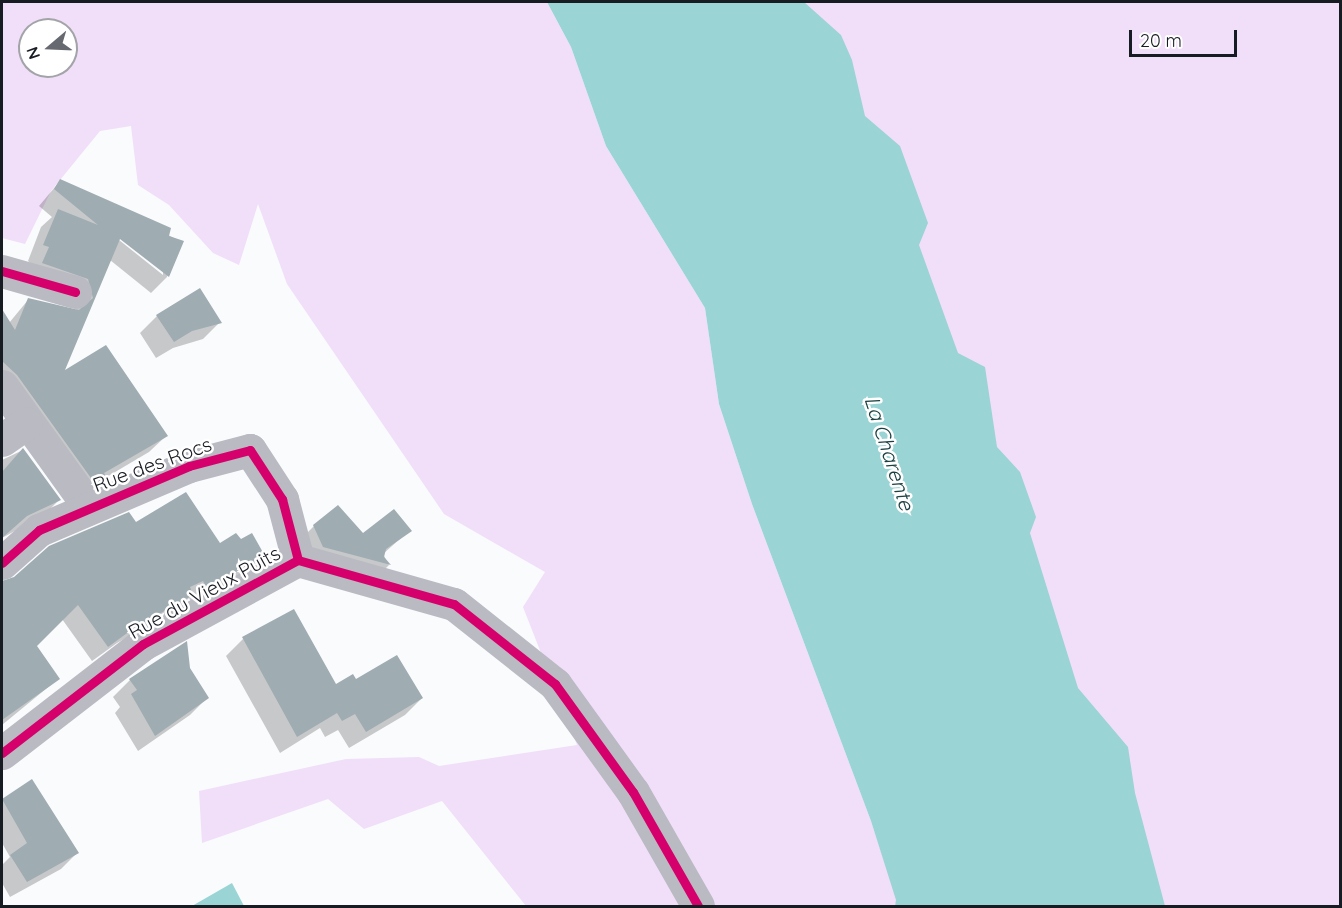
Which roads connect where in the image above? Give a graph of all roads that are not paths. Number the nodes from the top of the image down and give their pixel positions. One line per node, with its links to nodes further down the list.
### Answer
1 (2, 271): 2 (street)
2 (75, 292)
3 (2, 386): 4 (street, Rue des Rocs)
4 (14, 431): 5 (street, Rue des Rocs)
5 (89, 507): 6 (street, Rue des Rocs); 7 (street)
6 (298, 560): 8 (street, Rue du Vieux Puits); 9 (street, Rue du Vieux Puits)
7 (2, 563)
8 (2, 753)
9 (698, 906)

